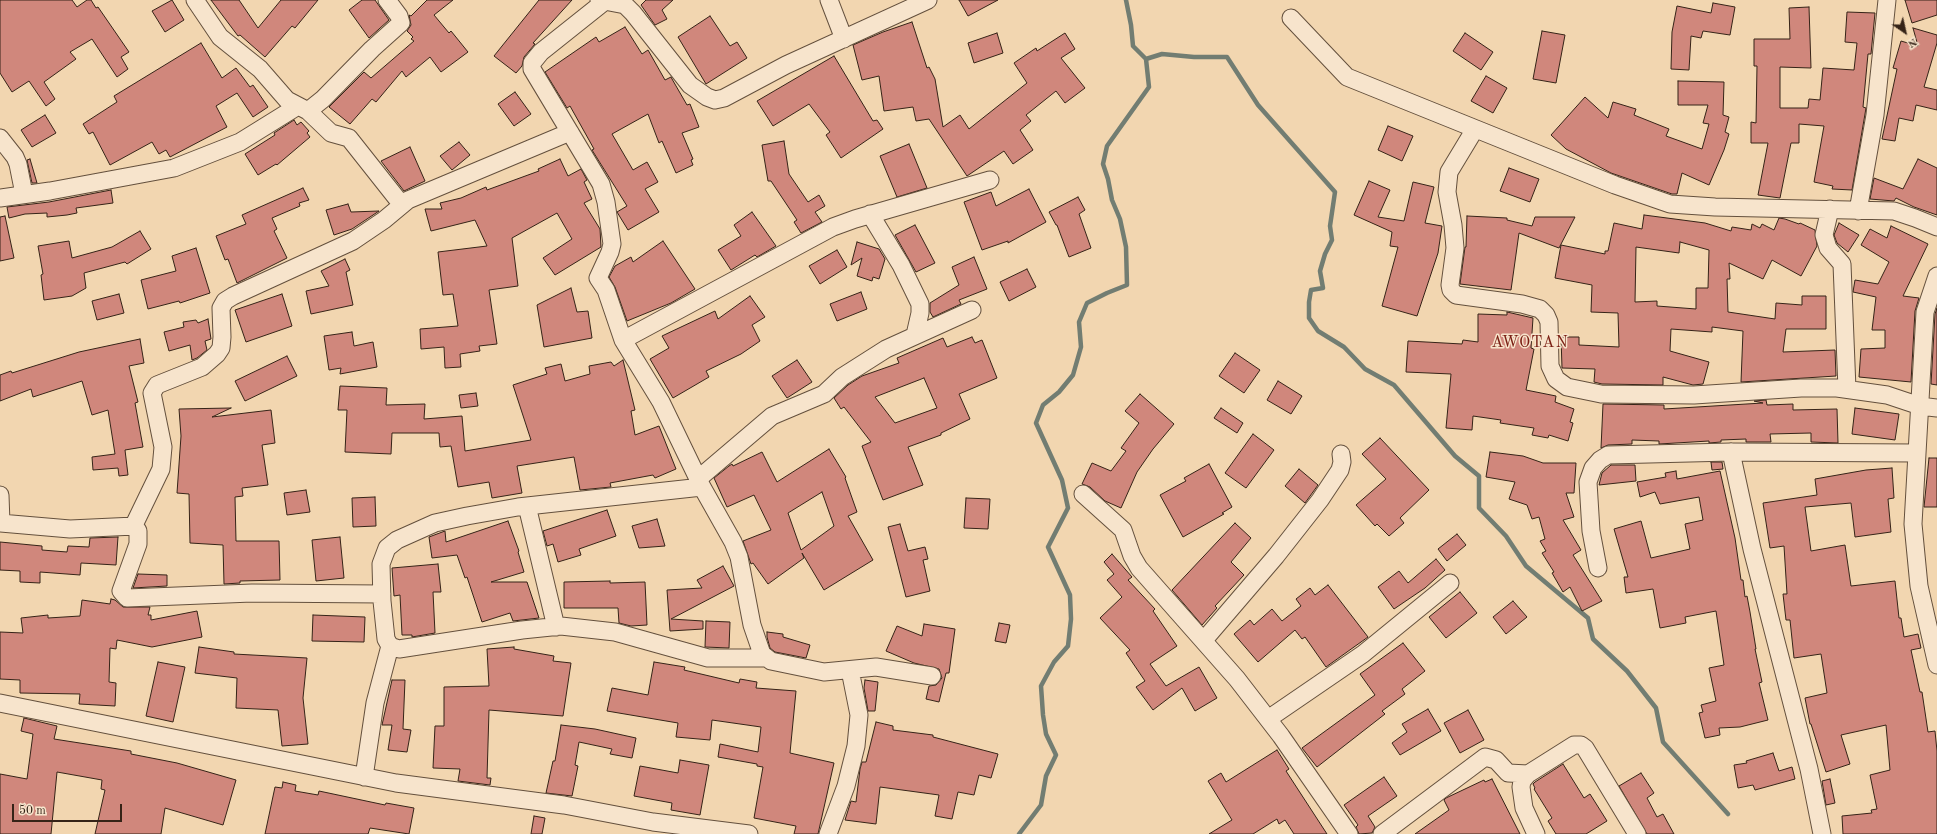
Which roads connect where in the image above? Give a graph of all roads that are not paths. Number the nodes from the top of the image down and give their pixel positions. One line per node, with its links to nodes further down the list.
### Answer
1 (195, 0): 10 (street)
2 (387, 0): 10 (street)
3 (599, 0): 4 (street)
4 (604, 0): 9 (street); 12 (street)
5 (829, 0): 9 (street)
6 (928, 0): 9 (street)
7 (1887, 0): 19 (street)
8 (1291, 18): 11 (street)
9 (844, 38)
10 (303, 108): 15 (street); 17 (street)
11 (1475, 129): 18 (street); 26 (street)
12 (570, 132): 17 (street); 25 (street)
13 (0, 138): 15 (street)
14 (990, 180): 20 (street)
15 (24, 194): 16 (street)
16 (0, 198)
17 (402, 205): 37 (street)
18 (1830, 209): 19 (street); 26 (street)
19 (1858, 210): 21 (street)
20 (870, 214): 24 (street); 25 (street)
21 (1937, 227)
22 (1937, 276): 27 (street)
23 (972, 310): 24 (street)
24 (915, 335): 32 (street)
25 (623, 340): 32 (street)
26 (1847, 389): 27 (street)
27 (1920, 406): 28 (street); 30 (street)
28 (1937, 408)
29 (1731, 452): 30 (street); 38 (street); 58 (street)
30 (1917, 452): 45 (street)
31 (1341, 454): 42 (street)
32 (700, 483): 35 (street); 44 (street)
33 (1084, 494): 42 (street)
34 (0, 495): 36 (street)
35 (527, 506): 40 (street); 41 (street)
36 (1, 523): 37 (street)
37 (133, 527): 40 (street)
38 (1598, 568)
39 (1450, 583): 49 (street)
40 (382, 594): 43 (street)
41 (556, 627): 43 (street); 44 (street)
42 (1204, 640): 49 (street)
43 (390, 646): 51 (street)
44 (765, 658): 46 (street)
45 (1937, 665)
46 (850, 670): 47 (street); 53 (street)
47 (932, 676)
48 (0, 703): 51 (street)
49 (1268, 719): 54 (street)
50 (1528, 774): 55 (street); 56 (street); 57 (street)
51 (364, 777): 52 (street)
52 (749, 834)
53 (828, 834)
54 (1349, 834)
55 (1382, 834)
56 (1536, 834)
57 (1637, 834)
58 (1822, 834)

